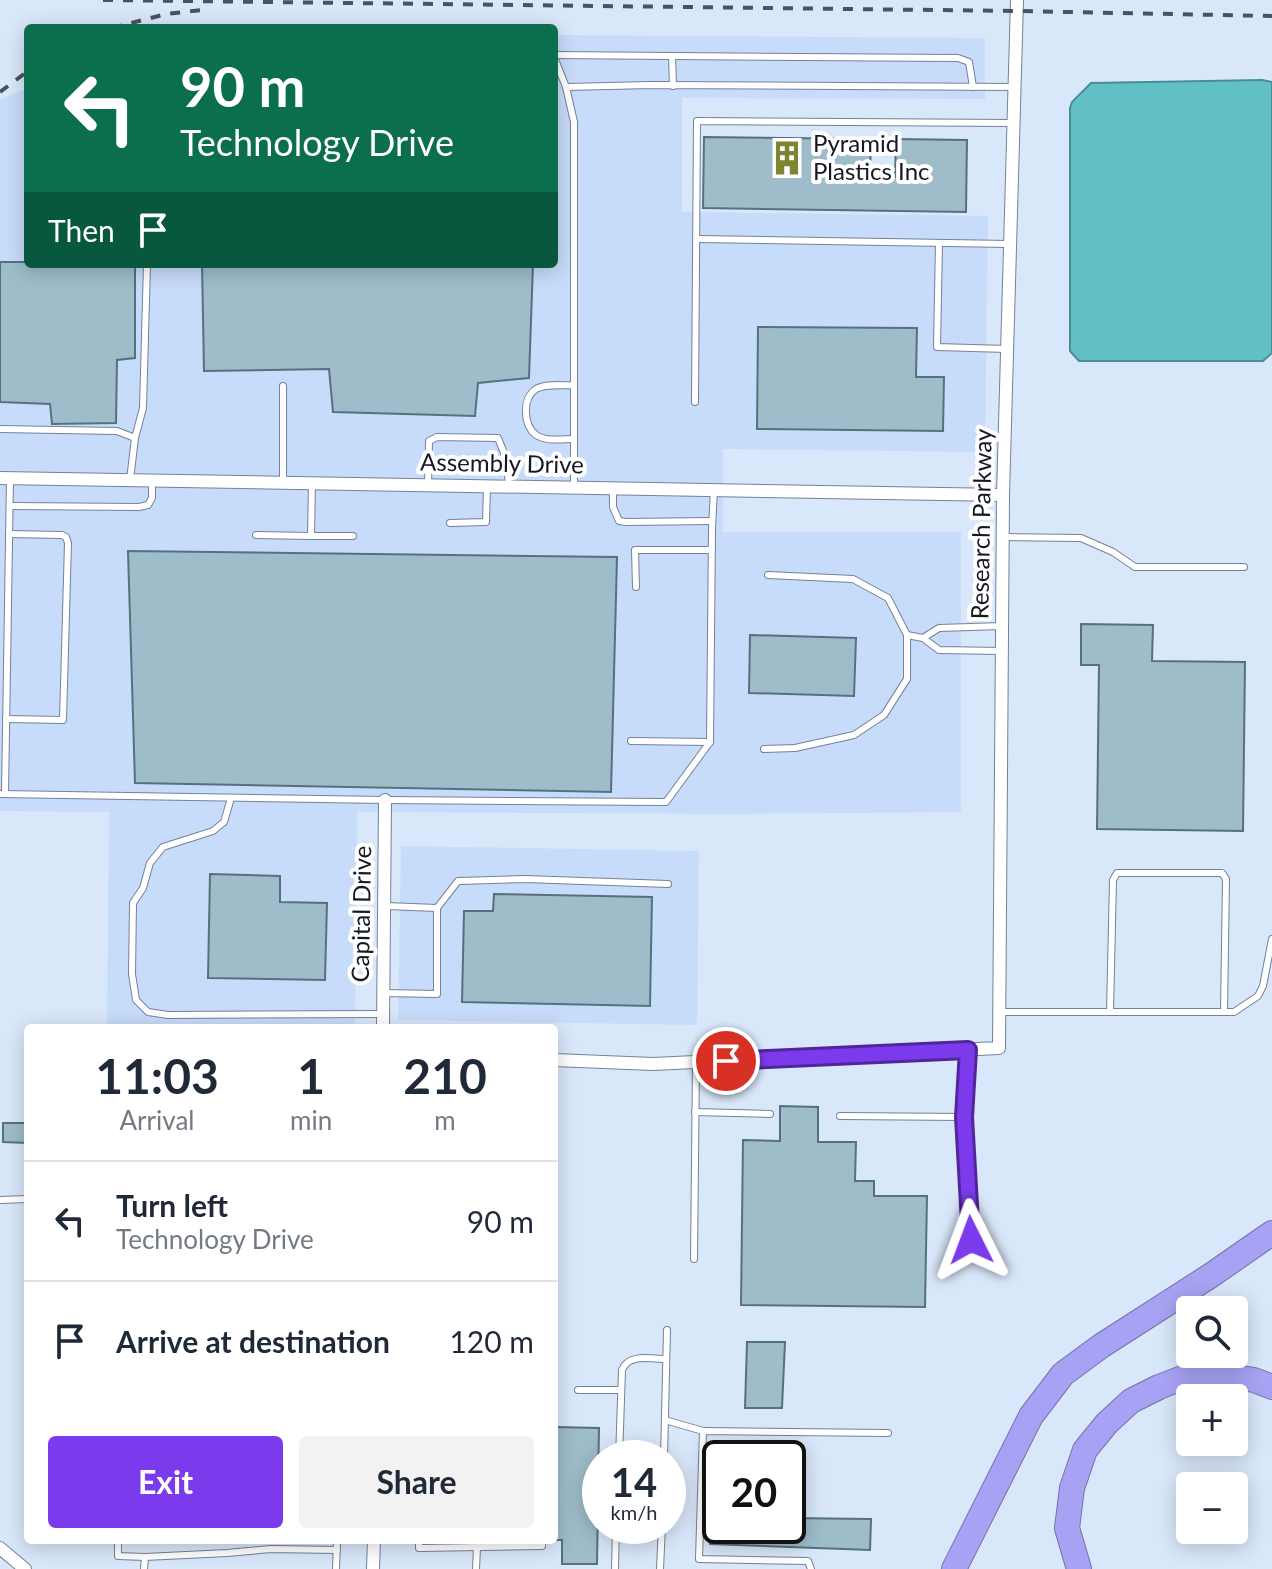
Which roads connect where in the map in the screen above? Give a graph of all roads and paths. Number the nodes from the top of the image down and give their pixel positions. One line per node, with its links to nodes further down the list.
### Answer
1 (1017, 0): 8 (street, Research Parkway)
2 (558, 56): 3 (lane)
3 (672, 56): 5 (lane); 7 (lane)
4 (558, 66): 6 (lane)
5 (673, 86): 6 (lane); 7 (lane)
6 (566, 87): 15 (lane)
7 (973, 87): 8 (lane)
8 (1015, 87): 9 (street, Research Parkway)
9 (1014, 123): 10 (lane); 12 (street, Research Parkway)
10 (697, 239): 11 (lane); 17 (lane)
11 (939, 243): 12 (lane); 14 (lane)
12 (1010, 244): 14 (street, Research Parkway)
13 (147, 268): 19 (lane)
14 (1007, 349): 32 (street, Research Parkway)
15 (574, 385): 20 (lane); 20 (lane)
16 (283, 386): 24 (lane)
17 (695, 402)
18 (0, 429): 19 (lane)
19 (135, 438): 22 (lane)
20 (574, 439): 29 (lane)
21 (5, 478): 22 (street, Assembly Drive); 33 (lane)
22 (130, 480): 23 (street, Assembly Drive)
23 (152, 480): 24 (street, Assembly Drive); 33 (lane)
24 (283, 482): 25 (street, Assembly Drive)
25 (312, 483): 26 (street, Assembly Drive); 38 (lane)
26 (428, 485): 27 (street, Assembly Drive); 28 (lane)
27 (487, 486): 28 (street, Assembly Drive); 35 (lane)
28 (509, 486): 29 (street, Assembly Drive)
29 (574, 488): 30 (street, Assembly Drive)
30 (613, 488): 31 (street, Assembly Drive); 34 (lane)
31 (714, 489): 32 (street, Assembly Drive); 34 (lane)
32 (1003, 495): 40 (street, Research Parkway)
33 (10, 506): 36 (lane)
34 (712, 521): 41 (lane)
35 (450, 523)
36 (9, 534): 49 (lane); 49 (lane)
37 (256, 535): 38 (lane)
38 (311, 536): 39 (lane)
39 (353, 536)
40 (1003, 537): 42 (lane); 45 (street, Research Parkway)
41 (712, 550): 44 (lane); 51 (lane)
42 (1244, 567)
43 (768, 575): 46 (lane)
44 (636, 587)
45 (1002, 626): 47 (lane); 48 (street, Research Parkway)
46 (907, 635): 47 (lane); 52 (lane)
47 (923, 638): 48 (lane)
48 (1002, 651): 61 (street, Research Parkway)
49 (6, 719): 53 (lane)
50 (631, 741): 51 (lane)
51 (710, 742): 55 (lane)
52 (764, 749)
53 (2, 794): 54 (lane)
54 (231, 798): 55 (lane); 64 (lane)
55 (385, 800): 57 (street, Capital Drive)
56 (668, 884): 58 (lane)
57 (384, 906): 58 (lane); 60 (street, Capital Drive)
58 (437, 908): 60 (lane)
59 (1272, 939): 63 (lane)
60 (383, 993): 64 (street, Capital Drive)
61 (999, 1012): 62 (lane); 66 (street, Research Parkway)
62 (1110, 1012): 63 (lane); 63 (lane)
63 (1224, 1012)
64 (383, 1014): 65 (street, Capital Drive)
65 (383, 1024)
66 (968, 1050): 68 (street); 72 (lane)
67 (558, 1060): 68 (street)
68 (696, 1062): 69 (lane)
69 (695, 1112): 70 (lane); 77 (lane)
70 (770, 1114)
71 (840, 1116): 72 (lane)
72 (964, 1117): 76 (lane)
73 (24, 1199): 74 (lane)
74 (0, 1200)
75 (1272, 1233): 109 (highway)
76 (971, 1240)
77 (694, 1259)
78 (667, 1330): 79 (lane)
79 (666, 1359): 82 (lane); 83 (lane)
80 (1272, 1387): 110 (highway)
81 (578, 1390): 82 (lane)
82 (621, 1390): 86 (lane)
83 (665, 1420): 84 (lane); 87 (lane)
84 (703, 1431): 85 (lane); 99 (lane)
85 (888, 1433)
86 (620, 1440)
87 (664, 1440)
88 (118, 1544): 98 (lane)
89 (337, 1544): 97 (lane)
90 (374, 1544): 103 (street)
91 (419, 1544): 95 (lane)
92 (542, 1544): 95 (lane)
93 (616, 1544): 105 (lane)
94 (661, 1544): 106 (lane)
95 (477, 1547): 104 (lane)
96 (0, 1548): 100 (street)
97 (337, 1550): 98 (lane); 102 (lane)
98 (145, 1557): 101 (lane)
99 (713, 1559): 107 (lane); 108 (lane)
100 (25, 1569)
101 (144, 1569)
102 (336, 1569)
103 (373, 1569)
104 (476, 1569)
105 (615, 1569)
106 (660, 1569)
107 (712, 1569)
108 (811, 1569)
109 (954, 1569)
110 (1079, 1569)

